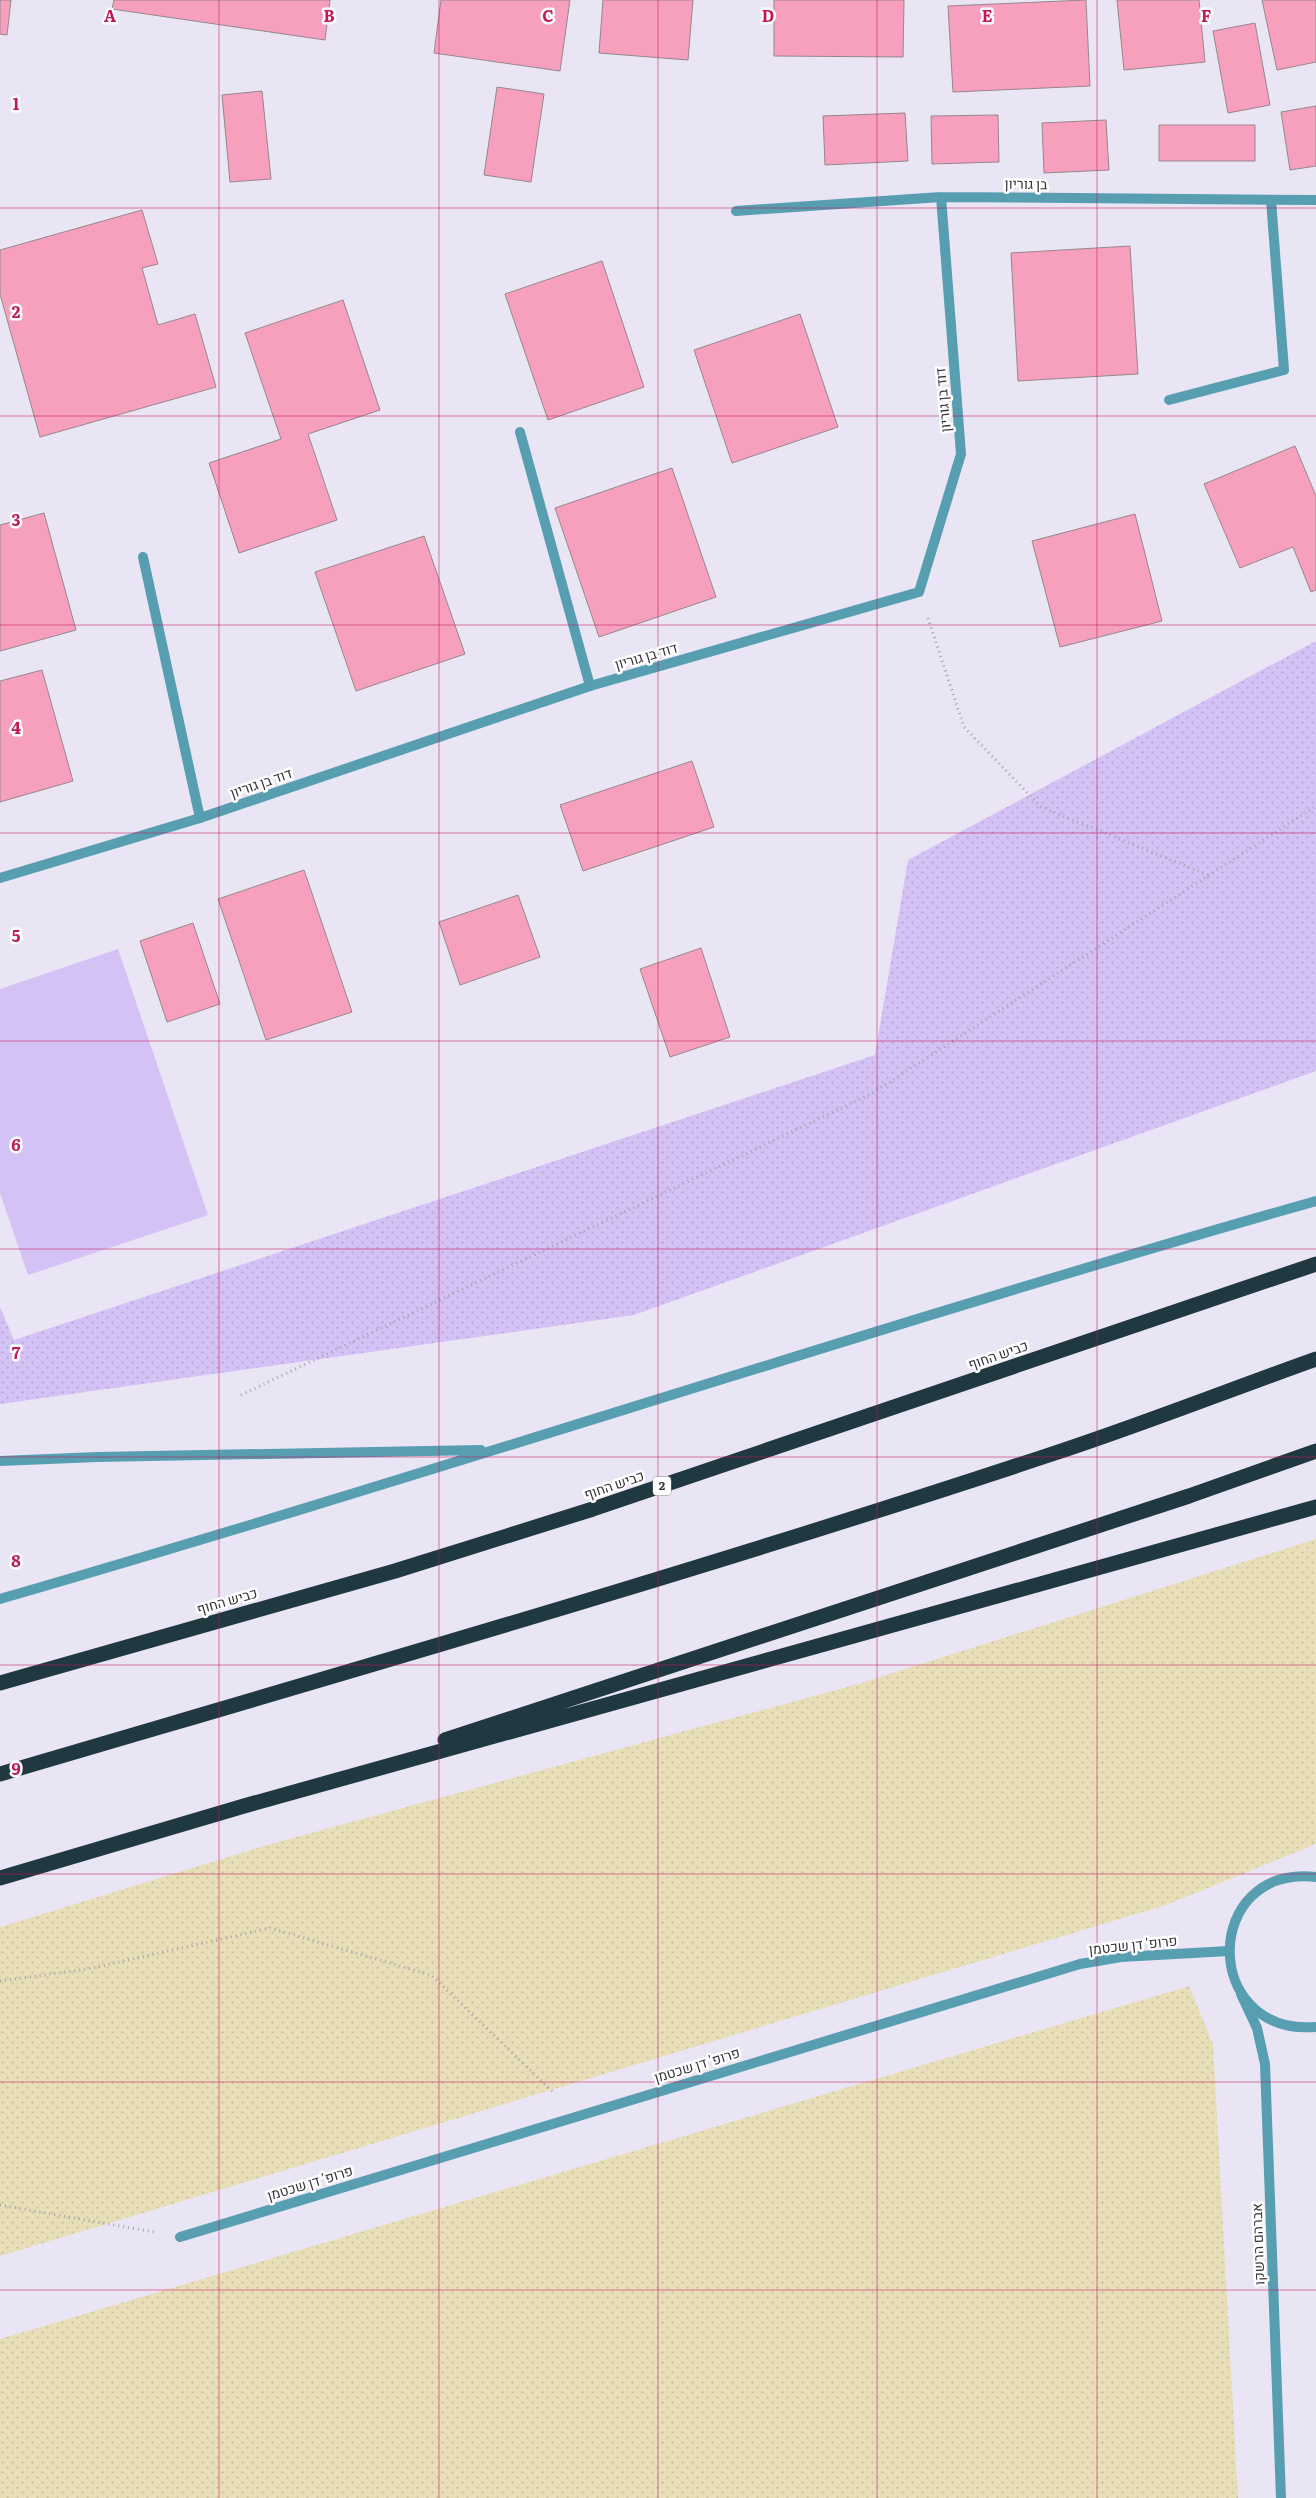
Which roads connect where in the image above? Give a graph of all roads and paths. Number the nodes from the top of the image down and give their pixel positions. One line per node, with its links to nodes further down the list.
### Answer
1 (940, 196): 2 (street, בן גוריון); 4 (street, בן גוריון); 8 (street, דוד בן גוריון)
2 (1271, 200): 3 (street, בן גוריון); 5 (street)
3 (1316, 200)
4 (736, 211)
5 (1169, 400)
6 (520, 432): 9 (street)
7 (143, 557): 11 (street)
8 (919, 592): 9 (street, דוד בן גוריון); 12 (path)
9 (590, 686): 11 (street, דוד בן גוריון)
10 (1316, 806): 12 (path)
11 (200, 818): 13 (street, דוד בן גוריון)
12 (1208, 876): 17 (path)
13 (0, 878)
14 (1316, 1201): 18 (street)
15 (1316, 1264): 23 (highway, כביש החוף / 2)
16 (1316, 1359): 24 (highway)
17 (241, 1395)
18 (526, 1441): 20 (street); 22 (street)
19 (1316, 1451): 25 (highway)
20 (0, 1461)
21 (1316, 1507): 25 (highway)
22 (0, 1598)
23 (0, 1683)
24 (0, 1774)
25 (244, 1806): 27 (highway)
26 (1316, 1876): 28 (street, אברהם הרשקו)
27 (0, 1878)
28 (1229, 1951): 30 (street, אברהם הרשקו); 32 (street, פרופ' דן שכטמן)
29 (0, 1981): 32 (path)
30 (1241, 1994): 31 (street); 35 (street, אברהם הרשקו)
31 (1316, 2027)
32 (577, 2116): 34 (street, פרופ' דן שכטמן)
33 (0, 2204): 34 (path)
34 (180, 2237)
35 (1281, 2498)

